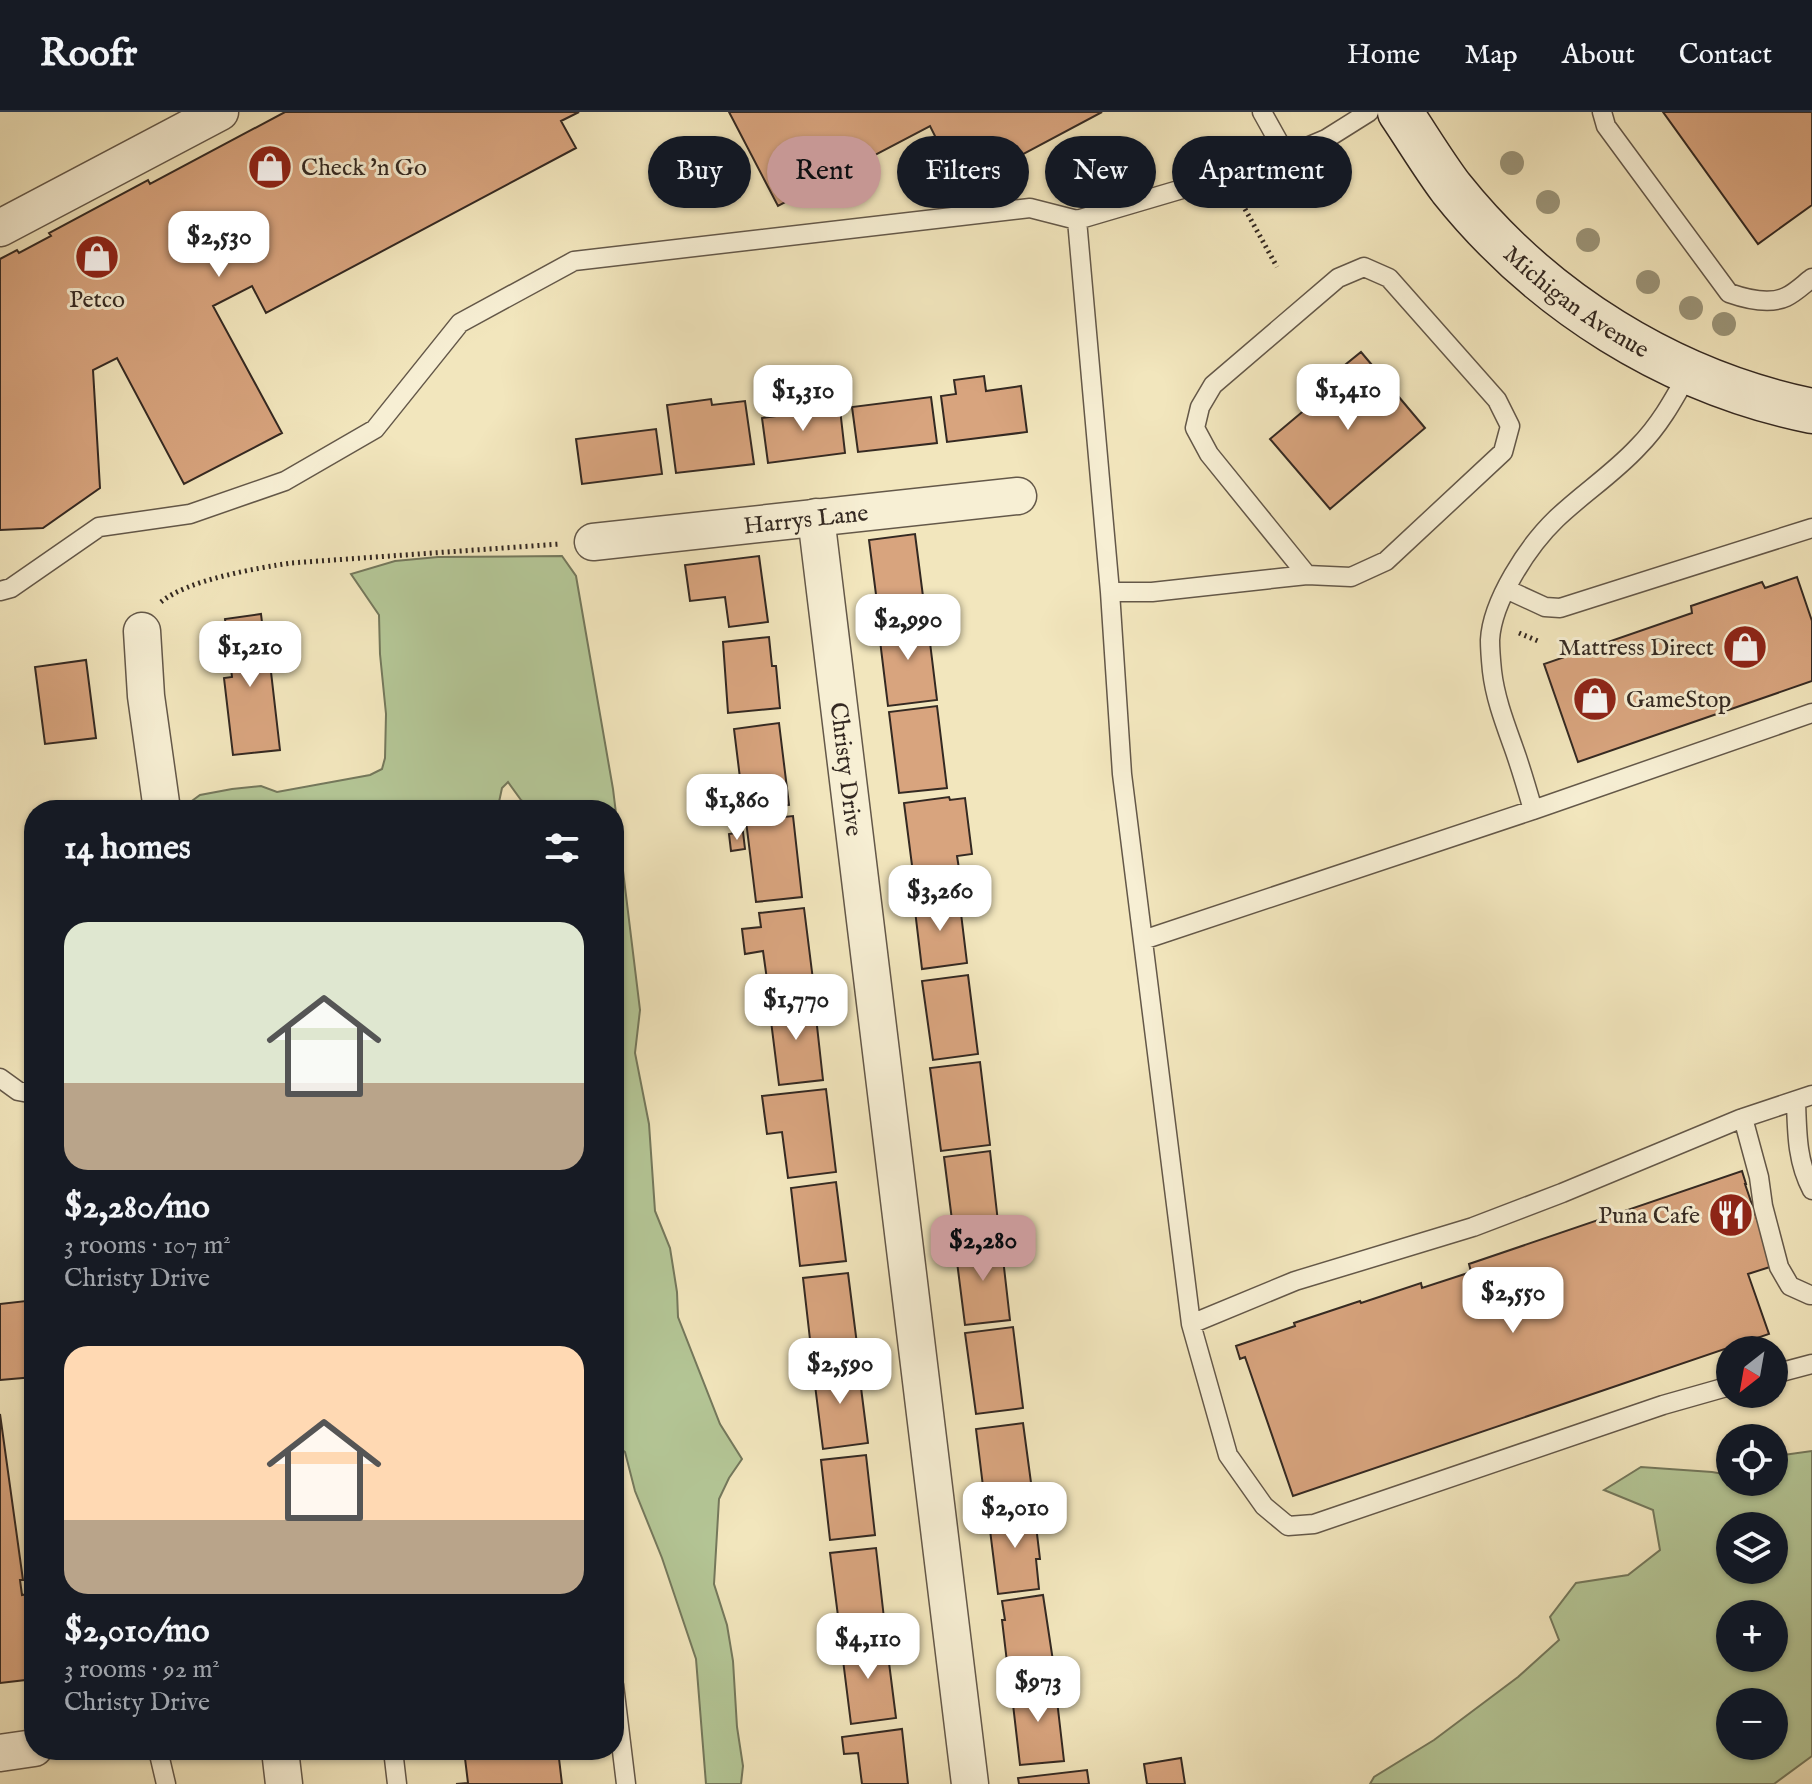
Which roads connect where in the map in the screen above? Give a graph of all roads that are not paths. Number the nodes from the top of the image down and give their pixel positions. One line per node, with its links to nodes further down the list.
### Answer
1 (220, 112): 10 (street)
2 (1262, 112): 6 (lane)
3 (1369, 112): 7 (lane)
4 (1400, 112): 12 (street, Michigan Avenue)
5 (1602, 112): 11 (lane)
6 (1275, 136)
7 (1331, 136)
8 (1172, 192): 9 (lane)
9 (1077, 220): 20 (lane); 21 (lane)
10 (0, 228)
11 (1812, 278)
12 (1689, 372): 13 (street, Michigan Avenue); 19 (lane)
13 (1812, 411)
14 (1018, 496): 15 (street, Harrys Lane)
15 (816, 517): 17 (street, Harrys Lane); 47 (street, Christy Drive)
16 (1812, 528): 19 (lane)
17 (593, 542)
18 (1307, 575): 18 (lane); 21 (lane)
19 (1506, 589): 25 (lane)
20 (0, 591)
21 (1110, 592): 26 (lane)
22 (142, 631): 24 (street)
23 (1812, 713): 25 (lane)
24 (161, 800)
25 (1533, 810): 26 (lane)
26 (1143, 940): 33 (lane)
27 (0, 1078): 28 (lane)
28 (24, 1092)
29 (1804, 1098): 30 (lane); 31 (lane)
30 (1743, 1118): 32 (lane); 33 (lane)
31 (1812, 1190)
32 (1812, 1295)
33 (1191, 1324): 36 (lane)
34 (1812, 1364): 35 (lane)
35 (1788, 1370)
36 (1716, 1390)
37 (24, 1749): 38 (street)
38 (0, 1753)
39 (160, 1760): 43 (lane)
40 (281, 1760): 44 (street)
41 (394, 1760): 45 (lane)
42 (623, 1760): 46 (lane)
43 (166, 1784)
44 (284, 1784)
45 (397, 1784)
46 (626, 1784)
47 (970, 1784)

